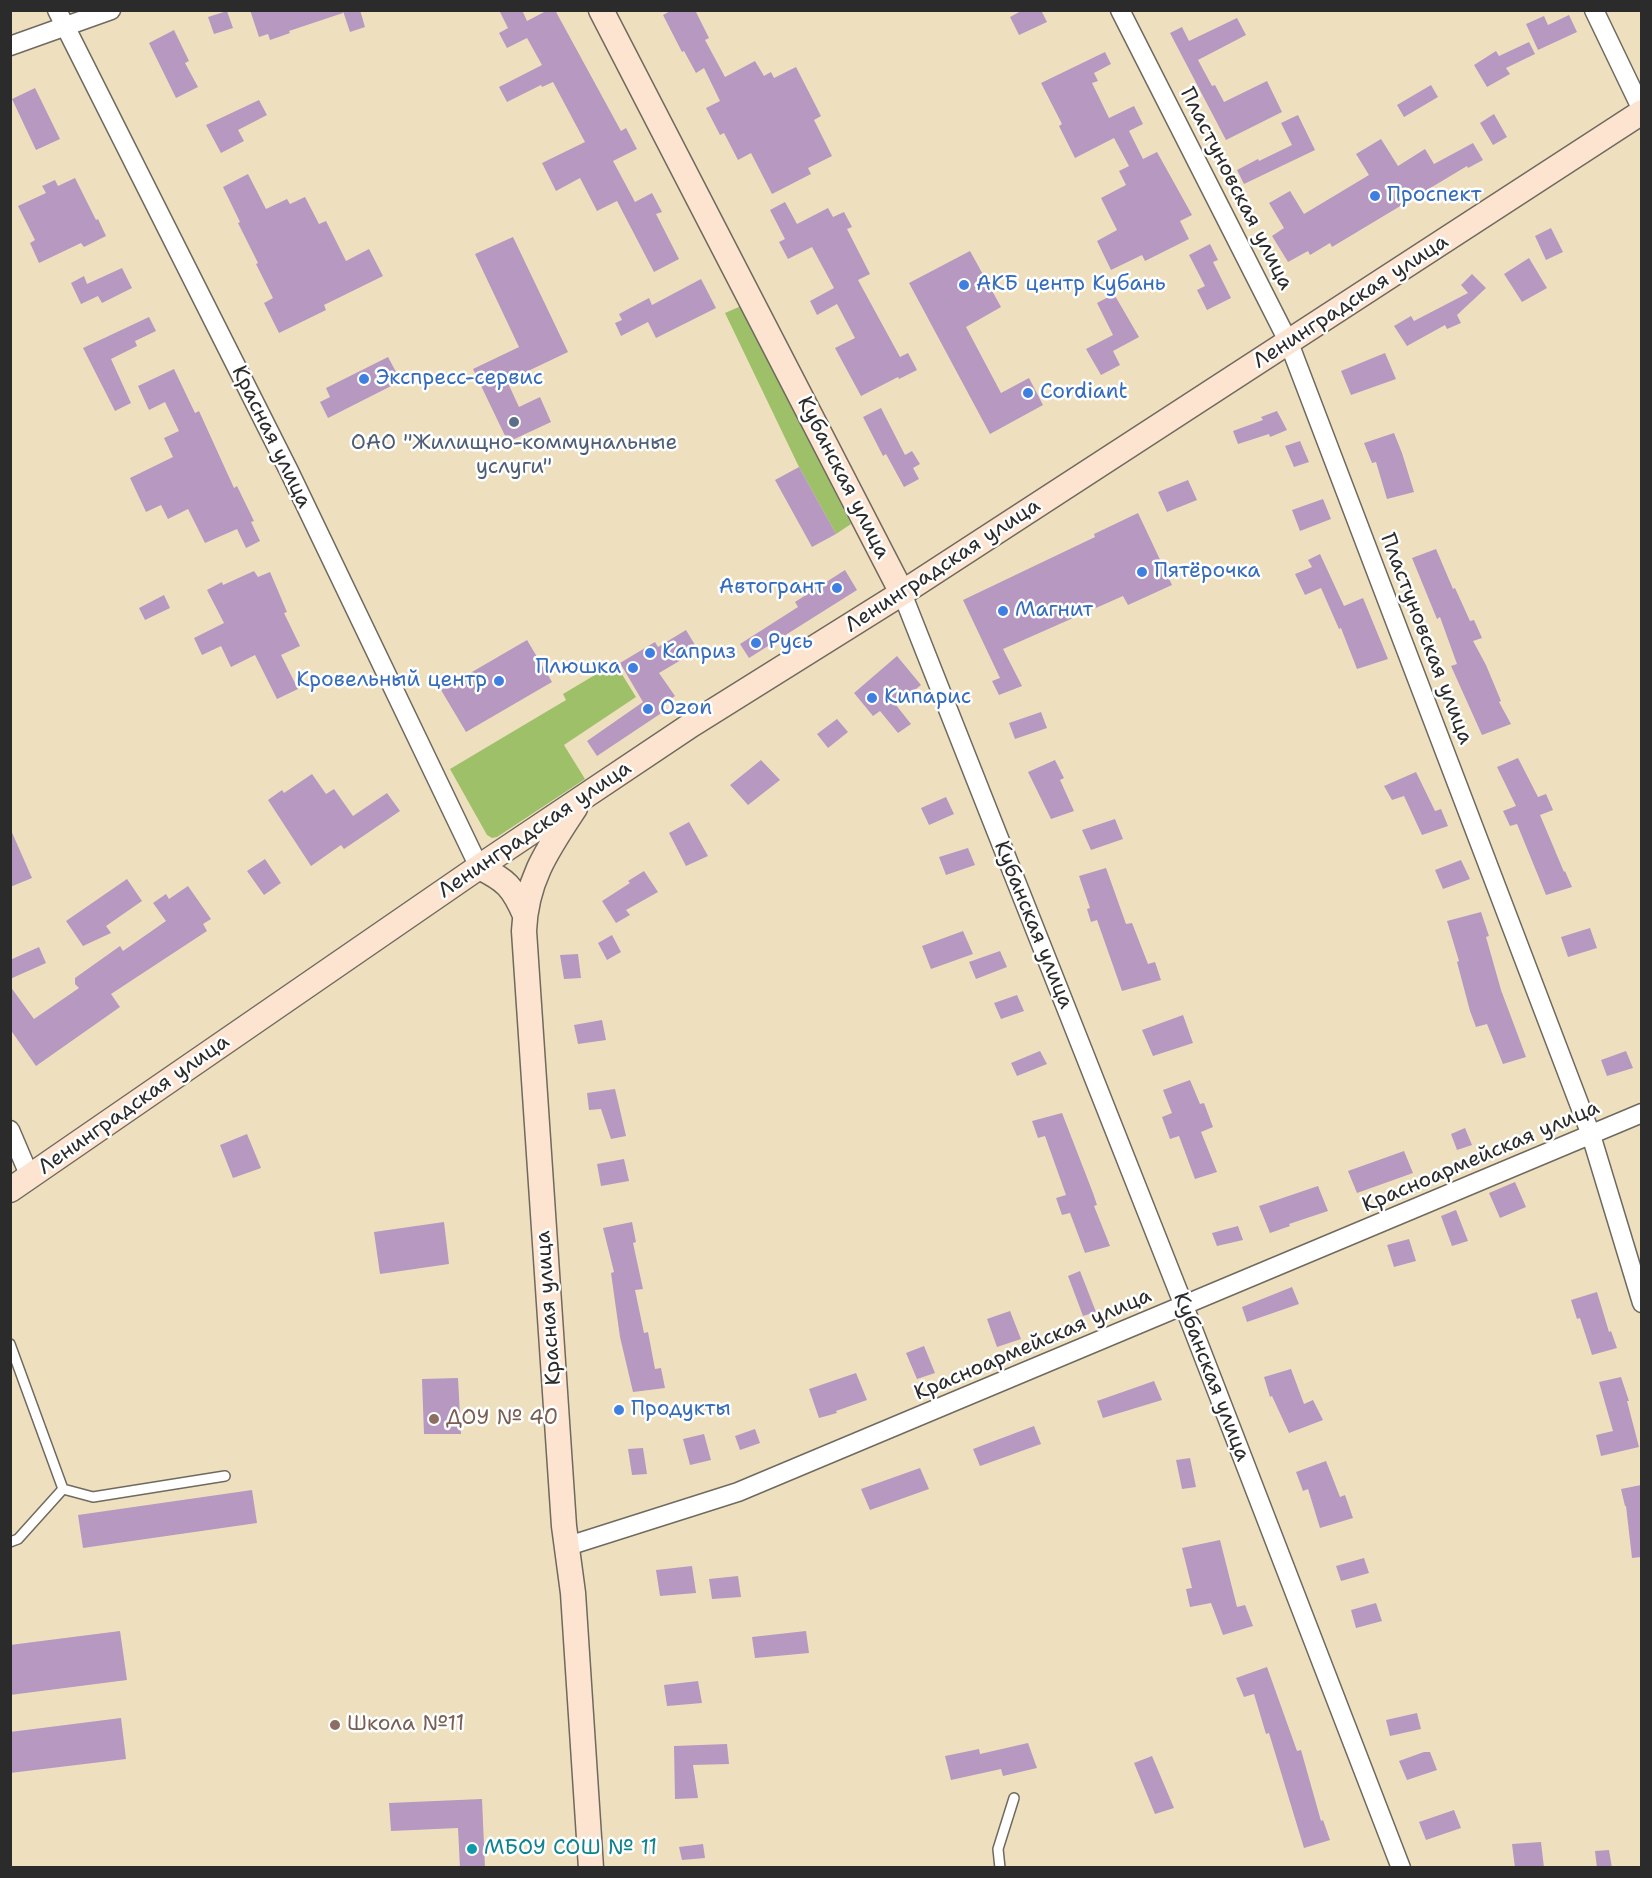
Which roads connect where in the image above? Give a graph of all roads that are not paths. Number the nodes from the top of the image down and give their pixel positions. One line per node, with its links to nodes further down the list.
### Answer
1 (111, 10): 5 (street)
2 (601, 10): 9 (main road, Кубанская улица)
3 (1120, 10): 8 (street, Пластуновская улица)
4 (1594, 10): 7 (street)
5 (61, 18): 6 (street); 11 (street, Красная улица)
6 (10, 46)
7 (1641, 111): 8 (main road, Ленинградская улица)
8 (1289, 343): 9 (main road, Ленинградская улица); 15 (street, Пластуновская улица)
9 (902, 593): 10 (main road, Ленинградская улица); 18 (street, Кубанская улица)
10 (582, 798): 11 (main road, Ленинградская улица); 12 (main road, Красная улица)
11 (479, 867): 12 (main road); 16 (main road, Ленинградская улица)
12 (525, 915): 23 (main road, Красная улица)
13 (1641, 1113): 15 (street, Красноармейская улица)
14 (10, 1130): 16 (street)
15 (1591, 1136): 17 (street, Пластуновская улица); 18 (street, Красноармейская улица)
16 (20, 1183)
17 (1641, 1303)
18 (1184, 1306): 23 (street, Красноармейская улица); 27 (street, Кубанская улица)
19 (10, 1344): 21 (lane)
20 (225, 1476): 21 (lane)
21 (63, 1489): 22 (lane)
22 (10, 1542)
23 (568, 1546): 25 (main road, Красная улица)
24 (1014, 1798): 26 (lane)
25 (591, 1868)
26 (1000, 1868)
27 (1401, 1868)

